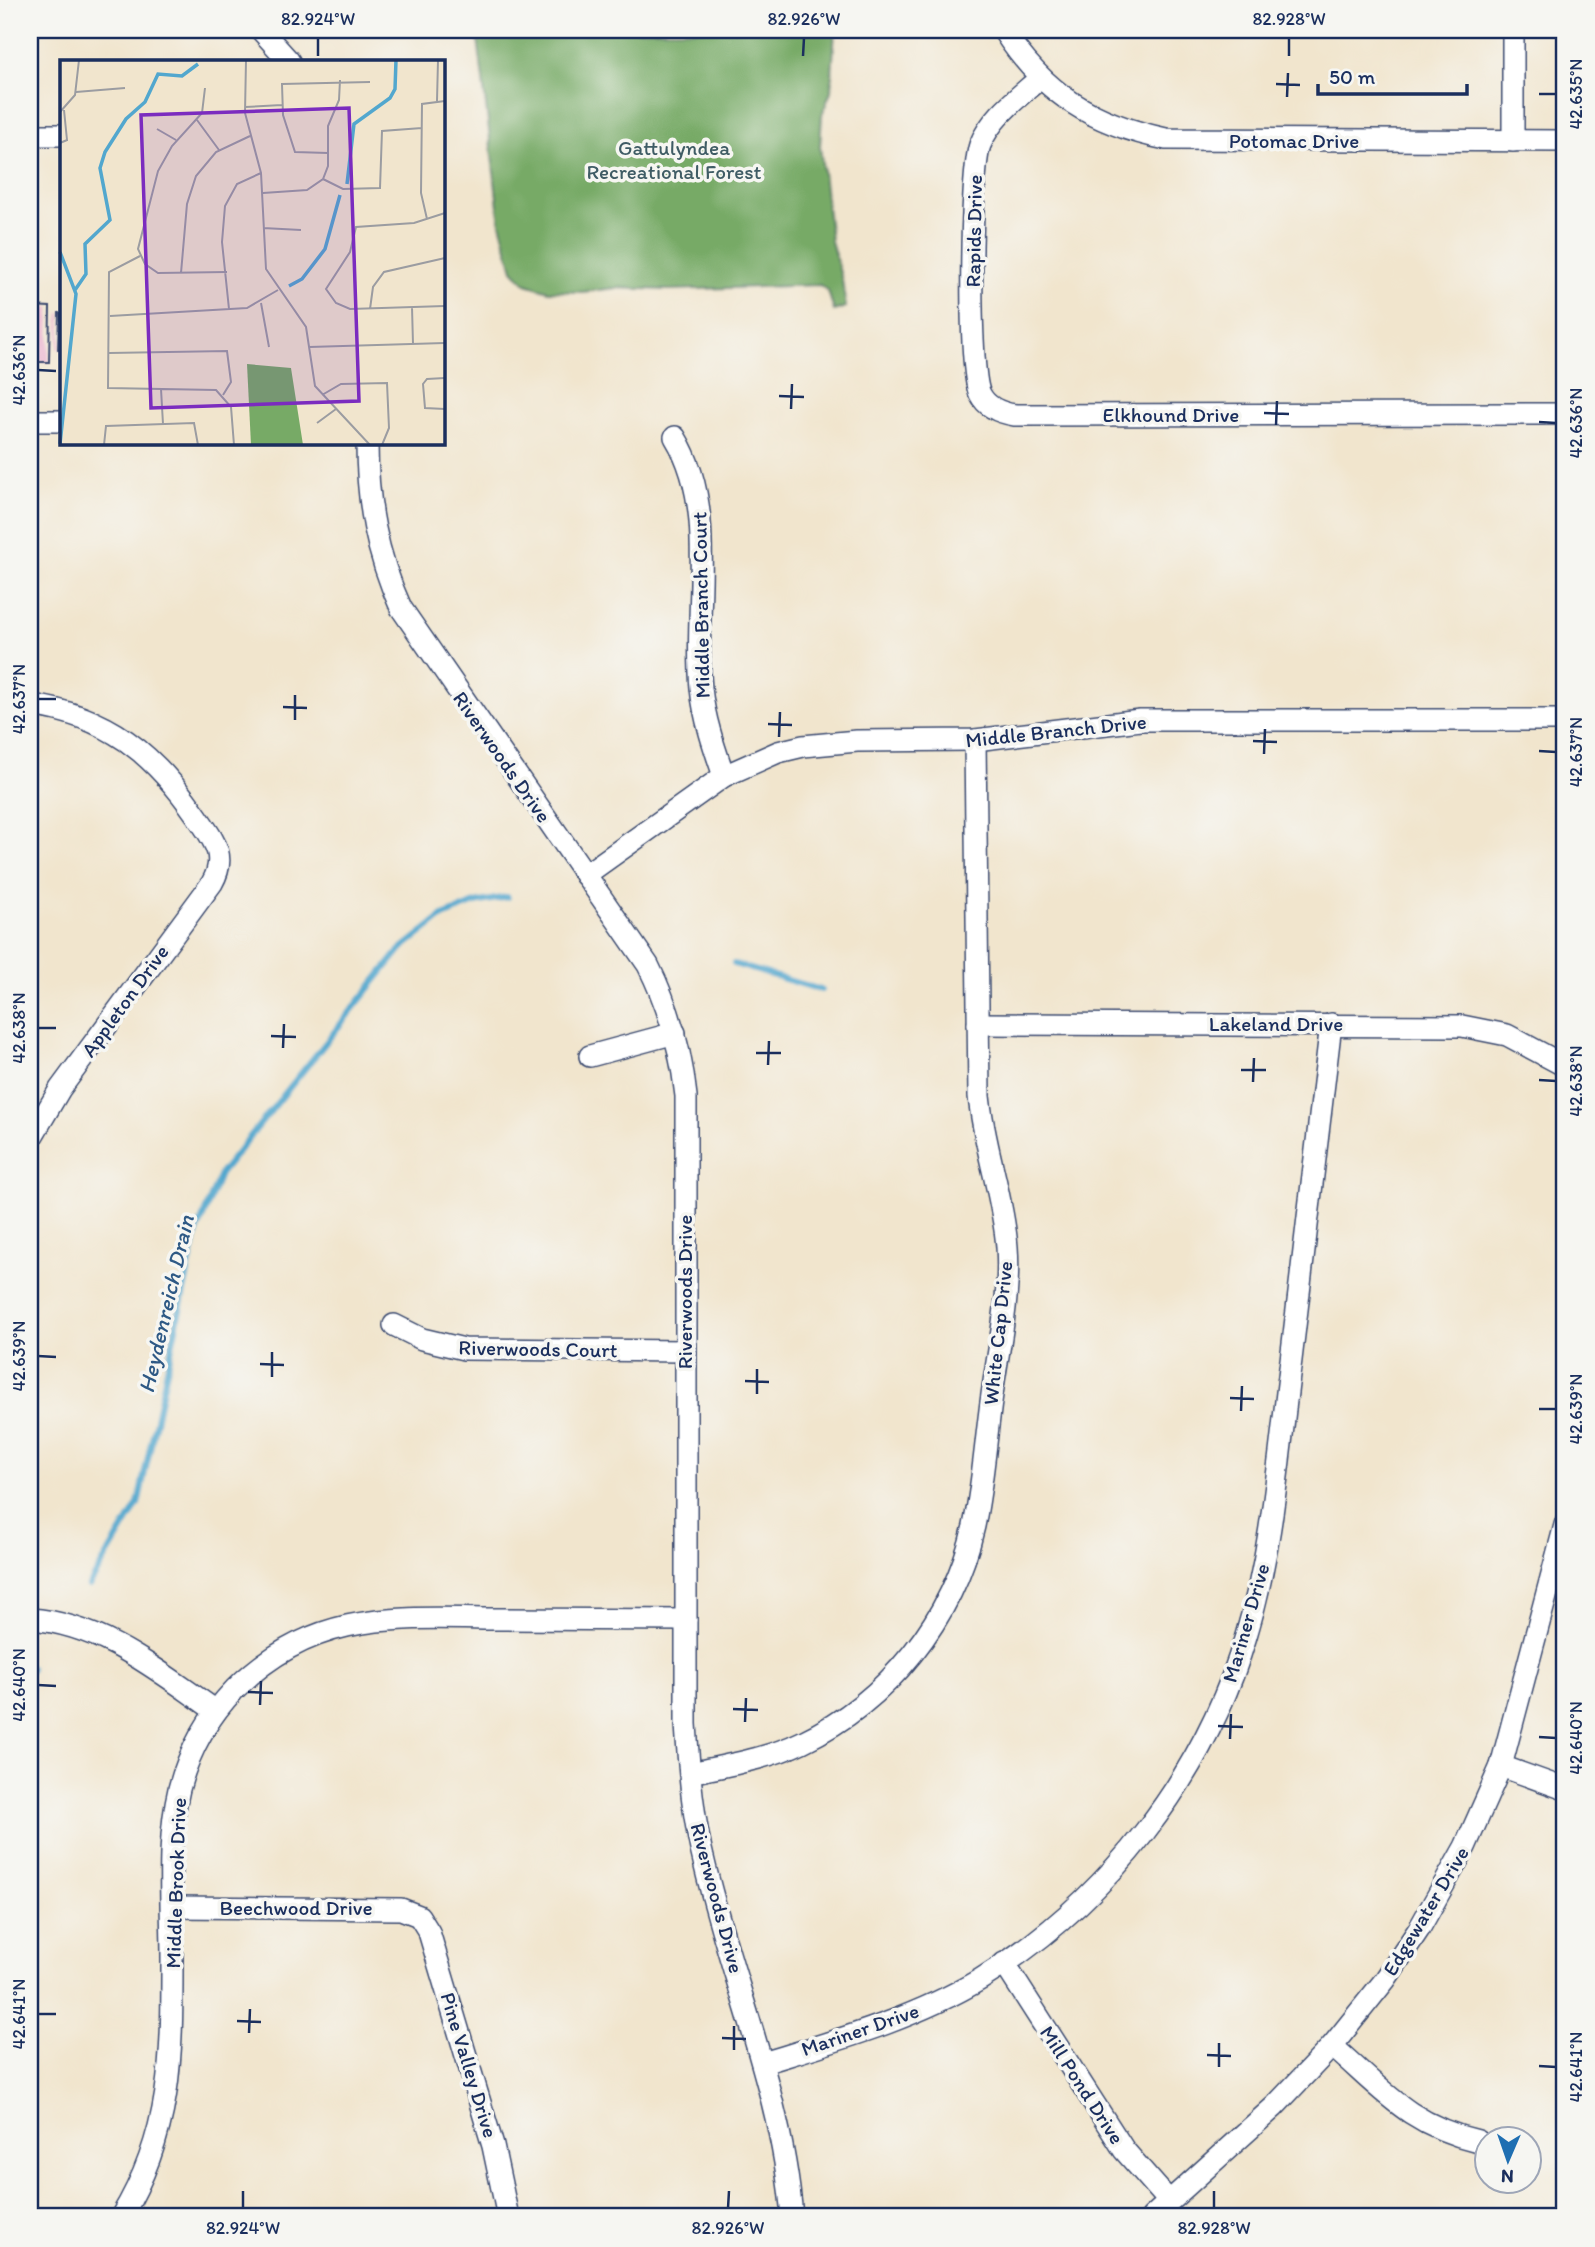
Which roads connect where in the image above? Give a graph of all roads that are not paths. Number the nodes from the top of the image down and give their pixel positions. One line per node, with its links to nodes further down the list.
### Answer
1 (261, 30): 4 (street)
2 (1003, 30): 5 (street, Potomac Drive)
3 (1513, 30): 8 (street)
4 (280, 58)
5 (1040, 78): 8 (street, Potomac Drive); 10 (street, Rapids Drive)
6 (30, 135): 7 (street)
7 (60, 135)
8 (1513, 141): 9 (street, Potomac Drive)
9 (1565, 141)
10 (989, 405): 11 (street, Elkhound Drive)
11 (1565, 414)
12 (30, 421): 13 (street)
13 (60, 421)
14 (675, 437): 19 (street, Middle Branch Court)
15 (367, 444): 20 (street, Riverwoods Drive)
16 (30, 705): 26 (street, Appleton Drive)
17 (1565, 720): 18 (street, Middle Branch Drive)
18 (975, 740): 19 (street, Middle Branch Drive); 21 (street, White Cap Drive)
19 (723, 776): 20 (street, Middle Branch Drive)
20 (585, 875): 23 (street, Riverwoods Drive)
21 (978, 1024): 22 (street, Lakeland Drive); 34 (street, White Cap Drive)
22 (1331, 1024): 25 (street, Lakeland Drive); 38 (street, Mariner Drive)
23 (675, 1033): 24 (street); 28 (street, Riverwoods Drive)
24 (590, 1056)
25 (1565, 1066)
26 (30, 1140)
27 (394, 1325): 28 (street, Riverwoods Court)
28 (685, 1351): 31 (street, Riverwoods Drive)
29 (1565, 1525): 33 (street, Edgewater Drive)
30 (30, 1619): 32 (street)
31 (686, 1620): 32 (street, Middle Brook Drive); 34 (street, Riverwoods Drive)
32 (216, 1711): 36 (street, Middle Brook Drive)
33 (1501, 1766): 35 (street); 39 (street, Edgewater Drive)
34 (690, 1773): 40 (street, Riverwoods Drive)
35 (1565, 1789)
36 (172, 1907): 37 (street, Beechwood Drive); 43 (street, Middle Brook Drive)
37 (419, 1916): 44 (street, Pine Valley Drive)
38 (1004, 1964): 40 (street, Mariner Drive); 42 (street, Mill Pond Drive)
39 (1332, 2046): 41 (street); 42 (street, Edgewater Drive)
40 (763, 2063): 45 (street, Riverwoods Drive)
41 (1472, 2140)
42 (1168, 2200): 46 (street, Edgewater Drive)
43 (121, 2217)
44 (508, 2217)
45 (792, 2217)
46 (1152, 2217)

